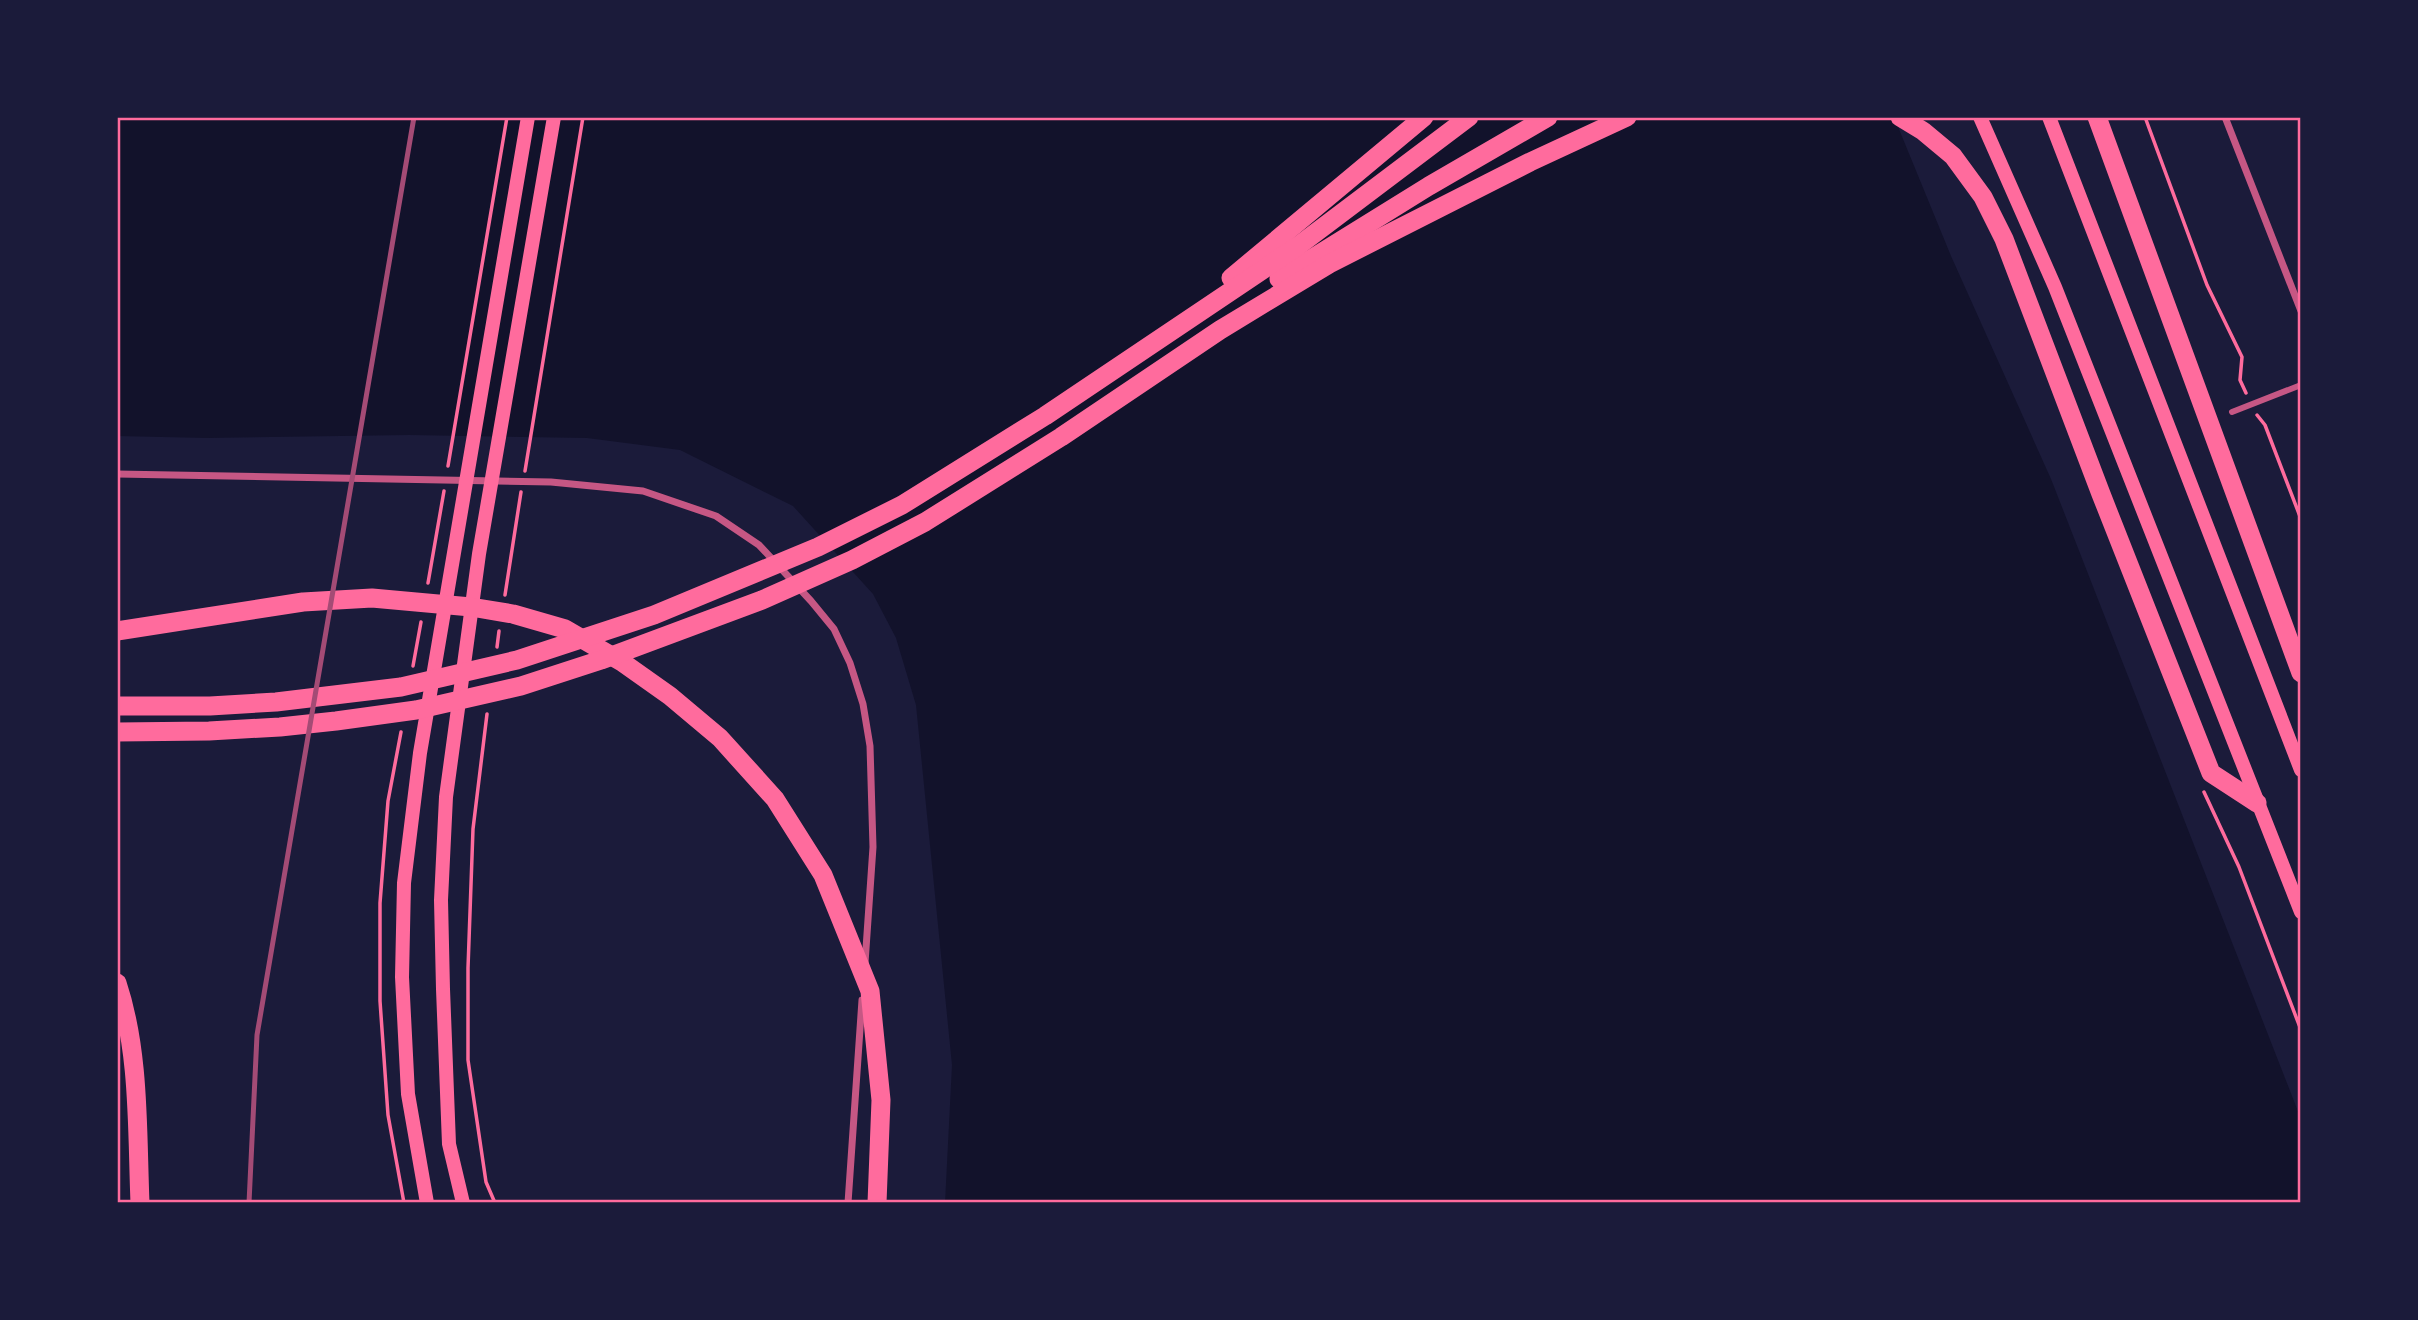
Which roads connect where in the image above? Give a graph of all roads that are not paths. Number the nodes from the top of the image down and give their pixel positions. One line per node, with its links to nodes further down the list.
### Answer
1 (528, 117): 27 (main road)
2 (554, 117): 28 (main road)
3 (1424, 117): 13 (highway)
4 (1469, 117): 13 (highway)
5 (1548, 117): 14 (highway)
6 (1627, 117): 14 (highway)
7 (1900, 117): 23 (highway)
8 (1980, 117): 23 (main road)
9 (2049, 117): 22 (main road)
10 (2097, 117): 19 (highway)
11 (2225, 117): 12 (street)
12 (2301, 311)
13 (1140, 351): 20 (highway)
14 (1149, 376): 21 (highway)
15 (2301, 385): 16 (street)
16 (2232, 412)
17 (117, 474): 29 (street)
18 (117, 631): 30 (highway)
19 (2301, 673)
20 (117, 706)
21 (117, 732)
22 (2301, 770)
23 (2257, 803): 24 (main road)
24 (2301, 912)
25 (117, 984): 26 (highway)
26 (140, 1203)
27 (426, 1203)
28 (463, 1203)
29 (849, 1203)
30 (877, 1203)

